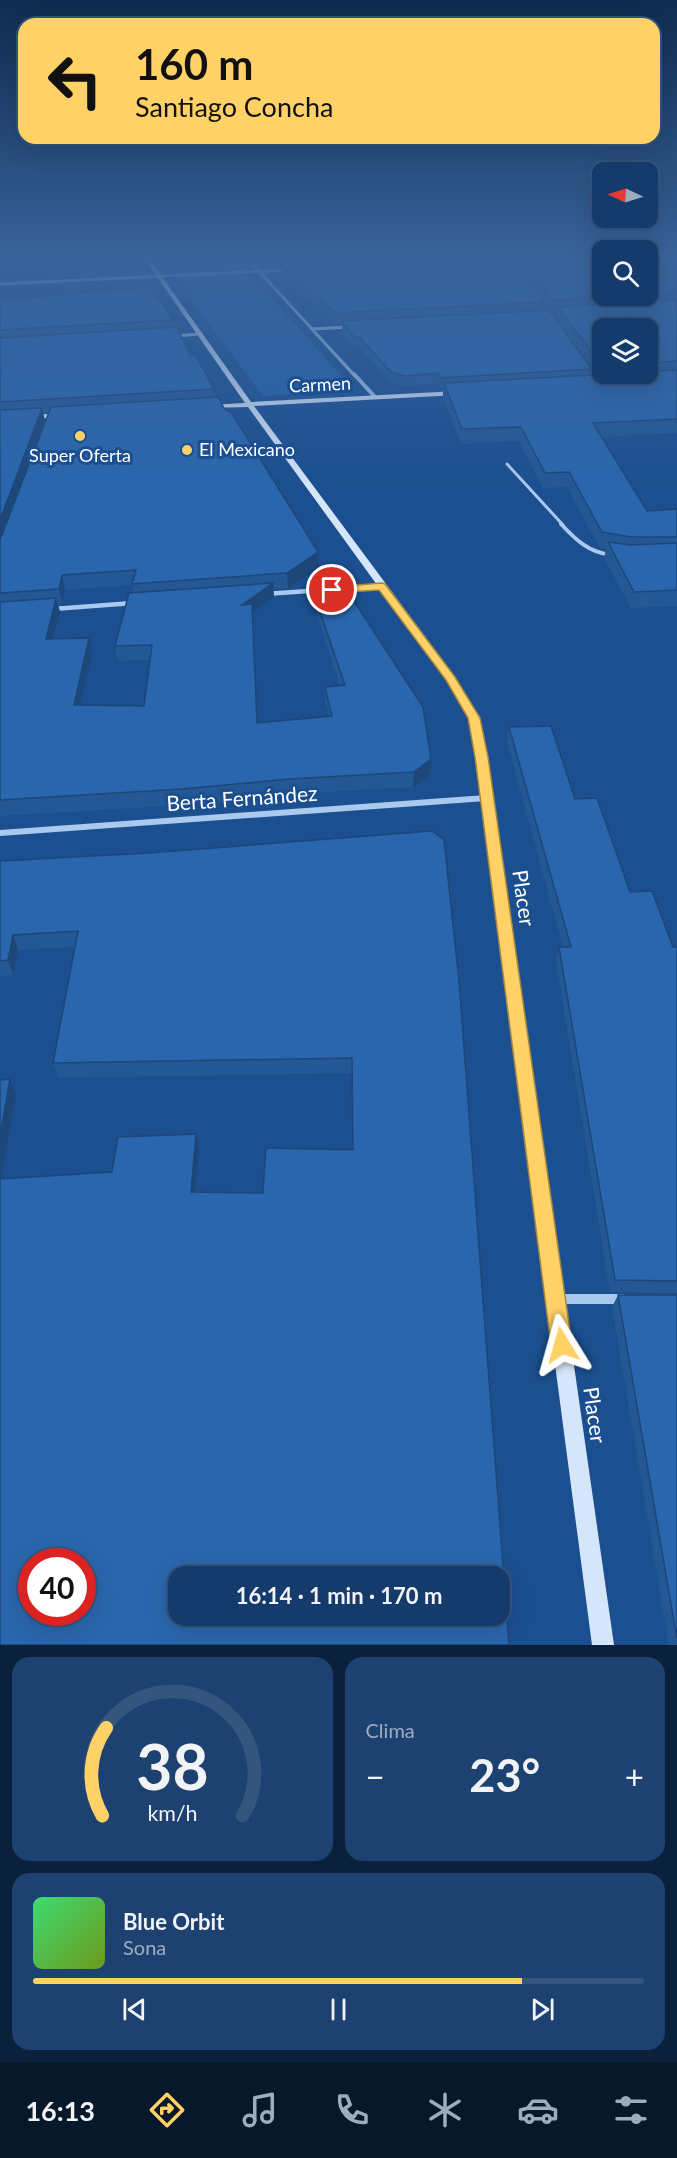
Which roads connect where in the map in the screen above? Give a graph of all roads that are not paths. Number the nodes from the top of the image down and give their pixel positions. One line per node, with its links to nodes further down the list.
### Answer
1 (200, 334): 3 (street); 6 (street, Placer)
2 (316, 334): 5 (street)
3 (174, 336)
4 (469, 392): 5 (street, Carmen)
5 (375, 398): 6 (street, Carmen)
6 (249, 404): 7 (street, Carmen); 12 (street, Placer)
7 (196, 407)
8 (74, 414): 9 (street)
9 (0, 418)
10 (507, 464): 11 (lane)
11 (617, 556)
12 (382, 586): 13 (street); 16 (street, Placer)
13 (261, 595)
14 (142, 603): 15 (street)
15 (47, 609)
16 (486, 798): 17 (street, Berta Fernández); 18 (street, Placer)
17 (0, 832)
18 (555, 1299): 19 (street); 20 (street, Placer)
19 (633, 1299)
20 (603, 1645)

